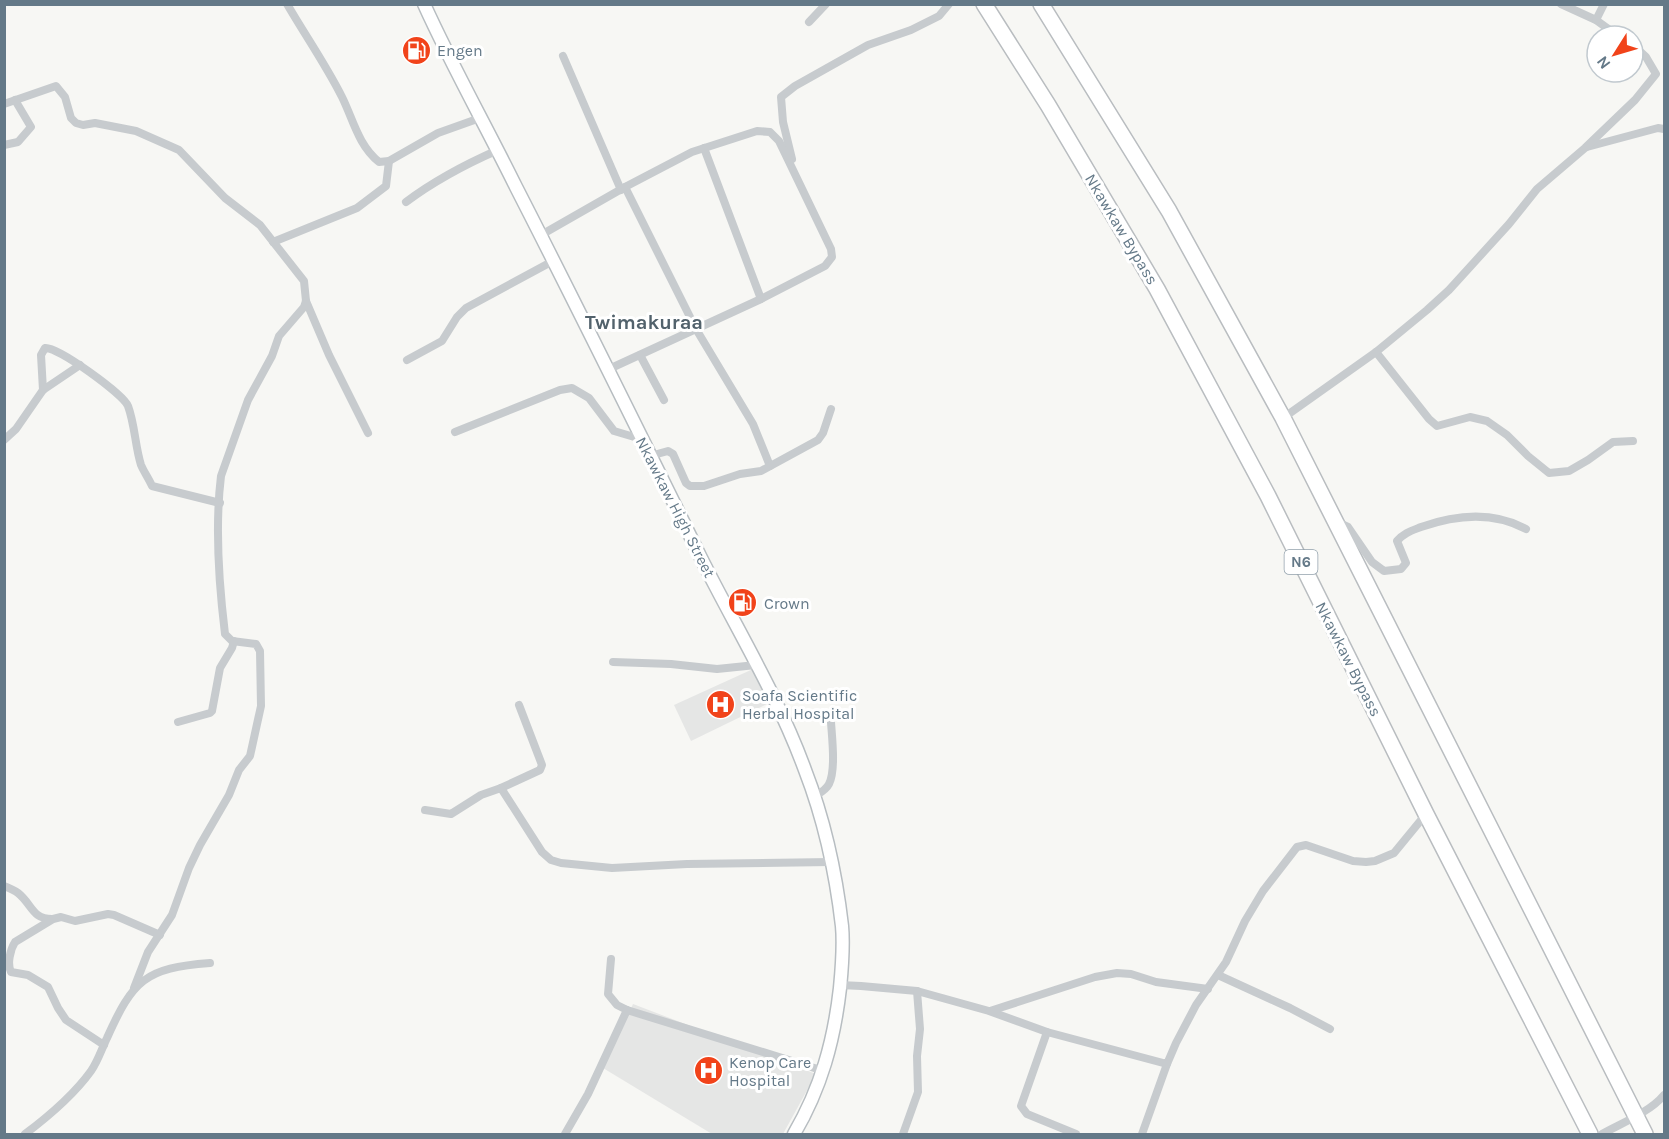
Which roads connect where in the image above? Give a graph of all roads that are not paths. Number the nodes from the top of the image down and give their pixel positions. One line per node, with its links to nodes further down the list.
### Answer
1 (287, 4): 22 (street)
2 (424, 4): 16 (main road, Nkawkaw High Street)
3 (826, 4): 10 (street)
4 (949, 4): 23 (street)
5 (984, 4): 60 (highway, Nkawkaw Bypass / N6)
6 (1041, 4): 40 (highway)
7 (1560, 4): 9 (street)
8 (1604, 4): 9 (street)
9 (1596, 20): 11 (street)
10 (809, 22)
11 (1602, 24)
12 (563, 56): 24 (street)
13 (1645, 56): 20 (street)
14 (15, 100): 15 (street); 18 (street); 27 (street)
15 (4, 104)
16 (480, 118): 21 (main road, Nkawkaw High Street); 22 (street)
17 (1665, 129): 20 (street)
18 (4, 146)
19 (704, 147): 23 (street); 24 (street); 29 (street)
20 (1585, 148): 32 (street)
21 (498, 150): 25 (street); 26 (main road, Nkawkaw High Street)
22 (389, 161): 27 (street)
23 (796, 174): 29 (street)
24 (623, 188): 26 (street); 31 (street)
25 (406, 202)
26 (541, 235): 28 (main road, Nkawkaw High Street)
27 (273, 242): 30 (street)
28 (553, 261): 34 (street); 36 (main road, Nkawkaw High Street)
29 (761, 299): 31 (street)
30 (306, 301): 42 (street); 48 (street)
31 (696, 329): 33 (street); 47 (street)
32 (1376, 352): 40 (street); 45 (street)
33 (640, 355): 36 (street); 38 (street)
34 (407, 360)
35 (80, 365): 37 (street); 37 (street); 48 (street)
36 (609, 369): 43 (main road, Nkawkaw High Street)
37 (43, 390): 44 (street)
38 (664, 400)
39 (831, 409): 47 (street)
40 (1283, 418): 49 (highway)
41 (455, 432): 43 (street)
42 (368, 434)
43 (641, 439): 46 (main road, Nkawkaw High Street)
44 (4, 440)
45 (1632, 441)
46 (650, 456): 47 (street); 53 (main road, Nkawkaw High Street)
47 (770, 466)
48 (220, 503): 51 (street)
49 (1334, 521): 50 (street); 80 (highway)
50 (1526, 529)
51 (234, 641): 55 (street); 64 (street)
52 (613, 662): 53 (street)
53 (756, 665): 58 (main road, Nkawkaw High Street)
54 (519, 705): 57 (street)
55 (178, 722)
56 (831, 722): 58 (street)
57 (501, 788): 59 (street); 61 (street)
58 (815, 796): 61 (main road, Nkawkaw High Street)
59 (425, 810)
60 (1426, 813): 67 (street); 87 (highway, Nkawkaw Bypass / N6)
61 (831, 862): 68 (main road, Nkawkaw High Street)
62 (4, 886): 63 (street)
63 (53, 919): 64 (street); 76 (street)
64 (160, 934): 69 (street)
65 (611, 959): 72 (street)
66 (210, 963): 69 (street)
67 (1218, 975): 70 (street); 74 (street)
68 (840, 985): 71 (street); 78 (main road, Nkawkaw High Street)
69 (134, 988): 76 (street)
70 (1208, 989): 73 (street); 77 (street)
71 (917, 992): 73 (street); 84 (street)
72 (627, 1010): 78 (street); 82 (street)
73 (989, 1011): 75 (street)
74 (1330, 1029)
75 (1047, 1032): 77 (street); 85 (street)
76 (104, 1045): 81 (street)
77 (1167, 1064): 86 (street)
78 (824, 1071): 83 (main road, Nkawkaw High Street)
79 (1665, 1095): 80 (street)
80 (1635, 1116): 88 (street); 89 (highway)
81 (25, 1134)
82 (566, 1134)
83 (794, 1134)
84 (903, 1134)
85 (1076, 1134)
86 (1142, 1134)
87 (1590, 1134)
88 (1602, 1134)
89 (1645, 1134)

